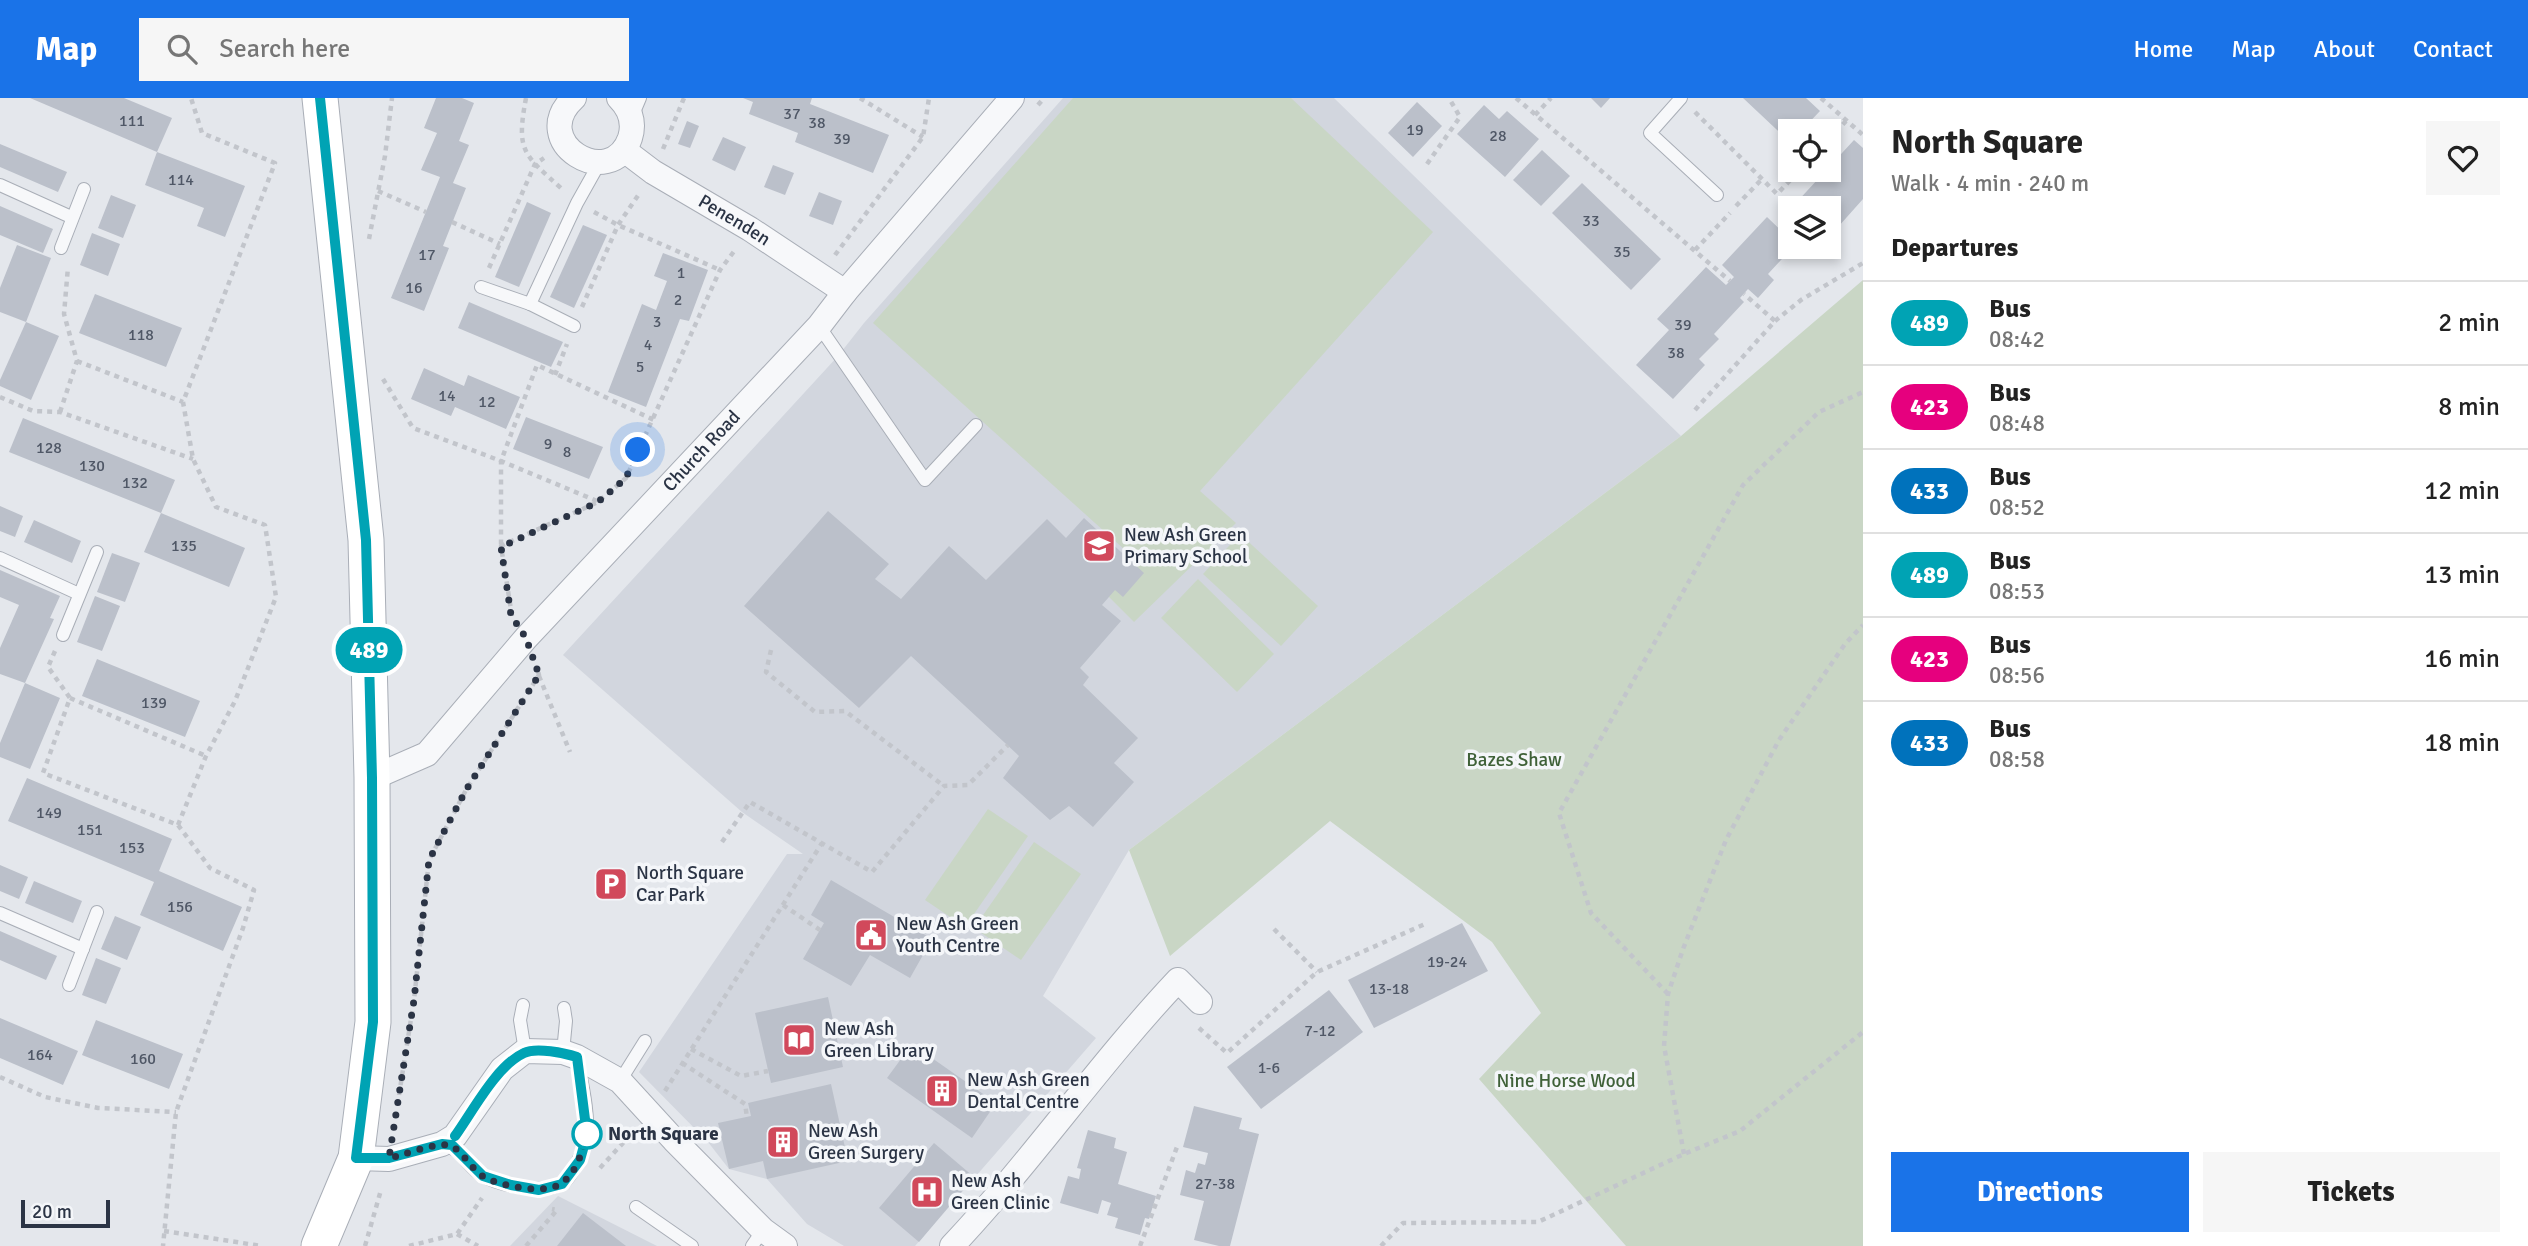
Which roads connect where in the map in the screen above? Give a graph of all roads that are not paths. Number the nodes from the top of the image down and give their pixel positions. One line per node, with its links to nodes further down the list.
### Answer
1 (320, 98): 23 (street)
2 (574, 98): 7 (street)
3 (1012, 98): 14 (street, Church Road)
4 (1681, 98): 10 (lane)
5 (630, 104): 6 (street)
6 (624, 150): 7 (street); 14 (street, Penenden)
7 (600, 162): 15 (lane)
8 (0, 185): 11 (lane)
9 (84, 189): 11 (lane)
10 (1717, 195)
11 (71, 217): 12 (lane)
12 (61, 248)
13 (481, 287): 15 (lane)
14 (845, 292): 17 (street, Church Road)
15 (530, 304): 16 (lane)
16 (574, 326)
17 (819, 326): 18 (lane); 23 (street, Church Road)
18 (976, 425)
19 (97, 552): 21 (lane)
20 (0, 558): 21 (lane)
21 (79, 594): 22 (lane)
22 (62, 635)
23 (372, 778): 36 (street)
24 (97, 912): 26 (lane)
25 (0, 913): 26 (lane)
26 (83, 949): 27 (lane)
27 (69, 985)
28 (1200, 1002): 42 (street)
29 (523, 1005): 32 (lane)
30 (564, 1008): 33 (lane)
31 (645, 1041): 34 (lane)
32 (525, 1051): 33 (street); 35 (street)
33 (570, 1055): 34 (street); 35 (lane)
34 (620, 1081): 38 (street)
35 (442, 1144): 36 (street)
36 (373, 1158): 39 (street)
37 (636, 1207): 40 (lane)
38 (757, 1238): 41 (street)
39 (319, 1246)
40 (692, 1246)
41 (785, 1246)
42 (952, 1246)

